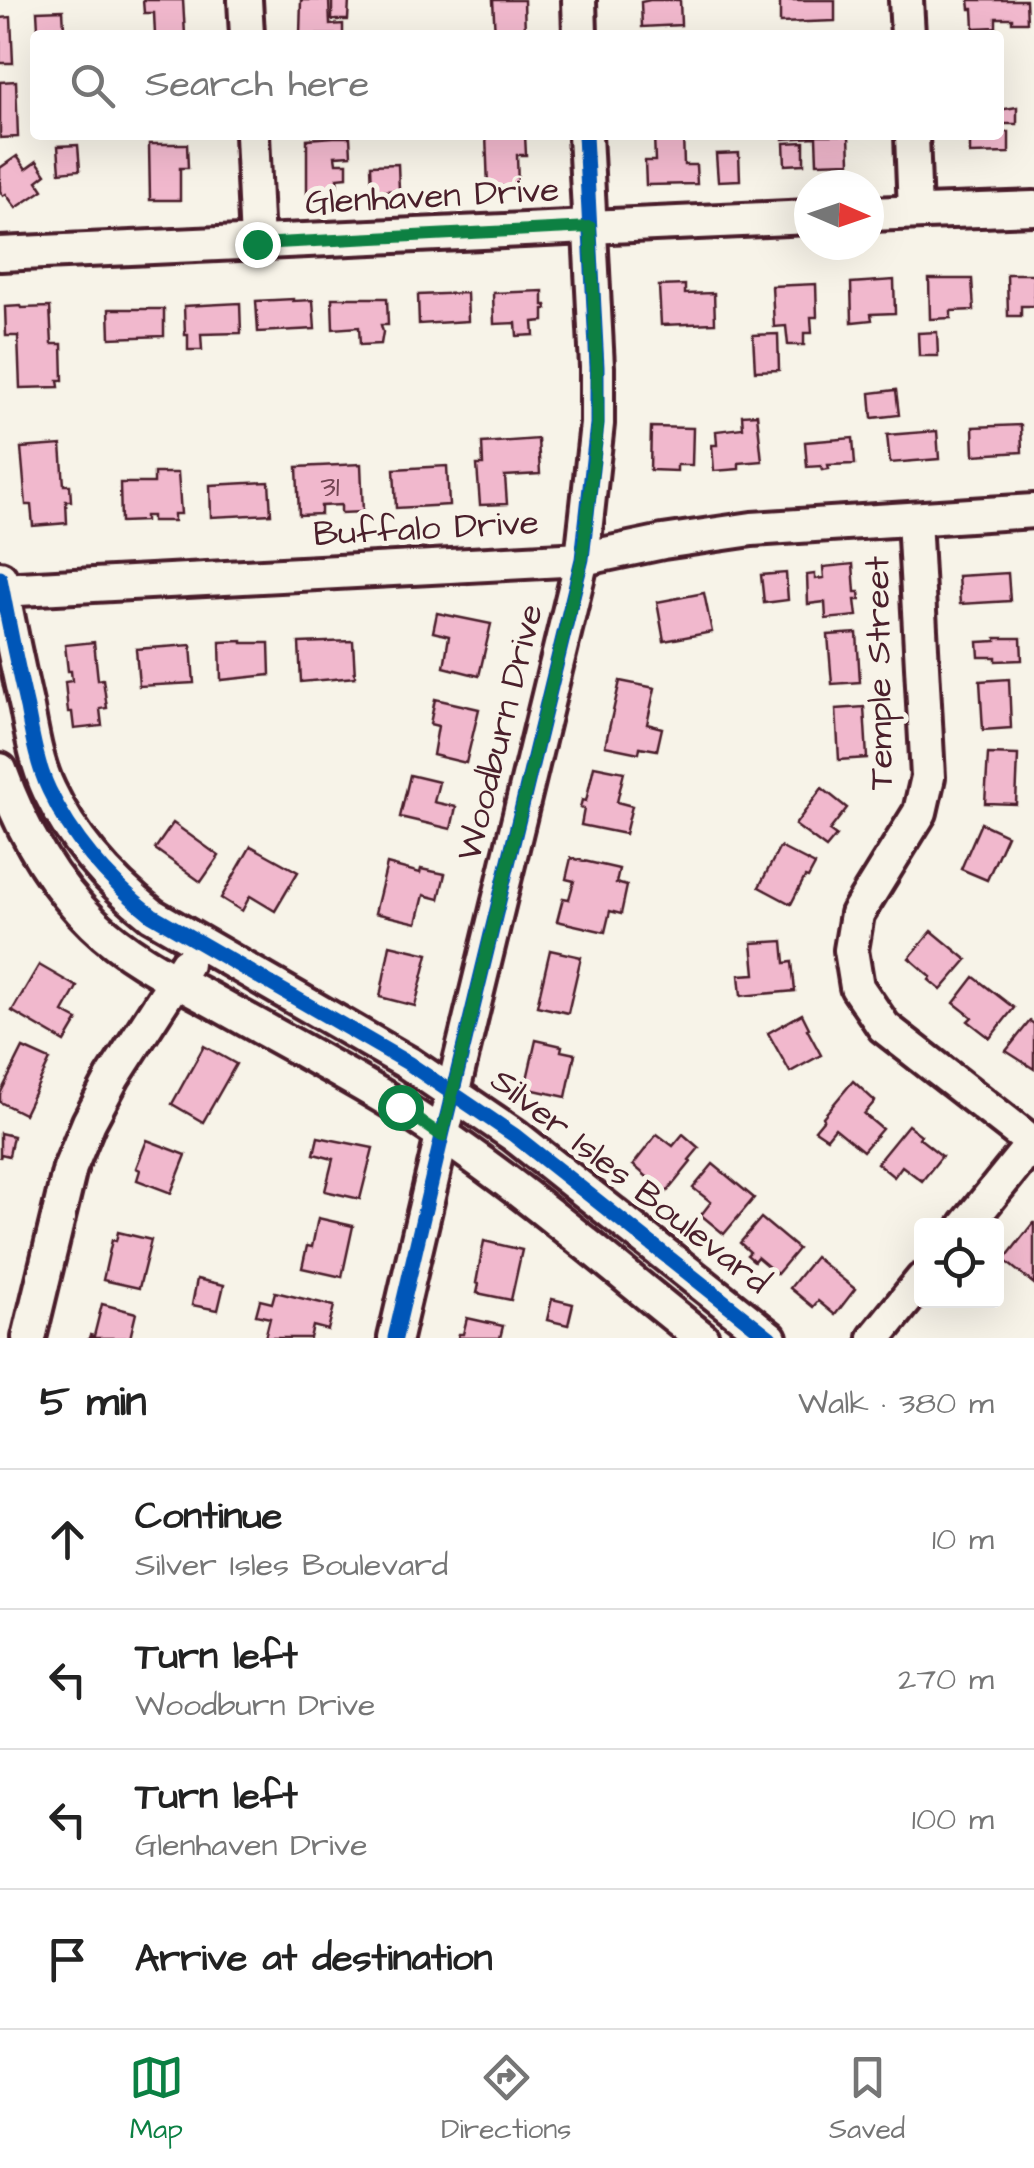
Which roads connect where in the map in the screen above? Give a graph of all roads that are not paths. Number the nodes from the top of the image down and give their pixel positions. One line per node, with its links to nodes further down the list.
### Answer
1 (245, 0): 4 (street)
2 (579, 0): 5 (street)
3 (906, 0): 6 (street)
4 (246, 30)
5 (580, 30)
6 (908, 30)
7 (252, 140): 15 (street)
8 (585, 140): 14 (street, Woodburn Drive)
9 (912, 140): 11 (street)
10 (1034, 208): 11 (street)
11 (915, 212): 12 (street)
12 (884, 213)
13 (794, 218): 14 (street, Glenhaven Drive)
14 (590, 227): 15 (street, Glenhaven Drive); 19 (street, Woodburn Drive)
15 (257, 244): 16 (street, Glenhaven Drive)
16 (0, 254)
17 (1034, 511): 18 (street, Buffalo Drive)
18 (914, 519): 19 (street, Buffalo Drive); 26 (street, Temple Street)
19 (582, 559): 20 (street, Buffalo Drive); 24 (street, Woodburn Drive)
20 (1, 586): 22 (street, Silver Isles Boulevard)
21 (0, 770): 23 (street)
22 (200, 944): 23 (street); 24 (street, Silver Isles Boulevard)
23 (176, 981): 25 (street); 29 (street)
24 (452, 1093): 25 (street, Woodburn Drive); 32 (street, Silver Isles Boulevard)
25 (442, 1136): 30 (street, Woodburn Drive); 31 (street)
26 (1033, 1144): 27 (street)
27 (973, 1218)
28 (914, 1290): 33 (street)
29 (30, 1338)
30 (395, 1338)
31 (702, 1338)
32 (770, 1338)
33 (875, 1338)

